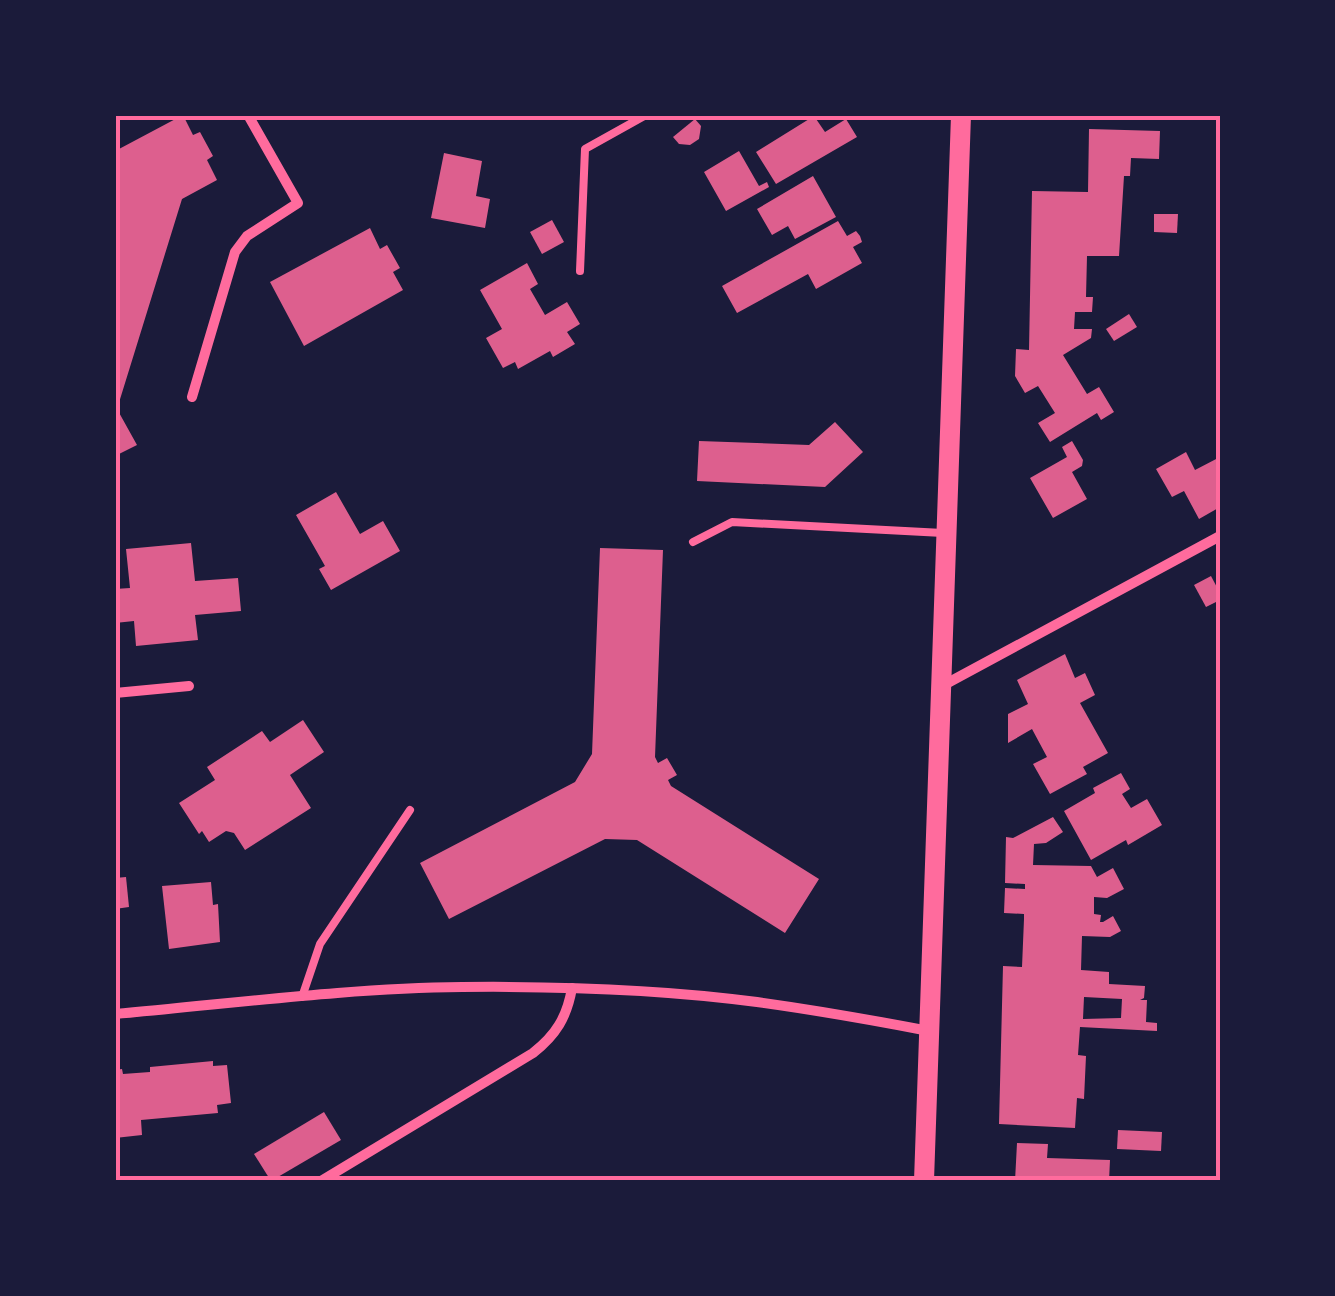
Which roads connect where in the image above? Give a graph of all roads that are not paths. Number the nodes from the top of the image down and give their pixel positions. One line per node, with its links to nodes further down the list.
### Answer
1 (248, 115): 5 (street)
2 (646, 115): 4 (lane)
3 (962, 115): 6 (main road)
4 (580, 271)
5 (192, 397)
6 (948, 534): 8 (lane); 10 (main road)
7 (1220, 536): 10 (street)
8 (693, 542)
9 (189, 686): 11 (street)
10 (941, 687): 16 (main road)
11 (115, 693)
12 (410, 810): 14 (lane)
13 (572, 988): 14 (street); 16 (street); 17 (street)
14 (302, 997): 15 (street)
15 (115, 1014)
16 (929, 1031): 18 (main road)
17 (320, 1181)
18 (924, 1181)

